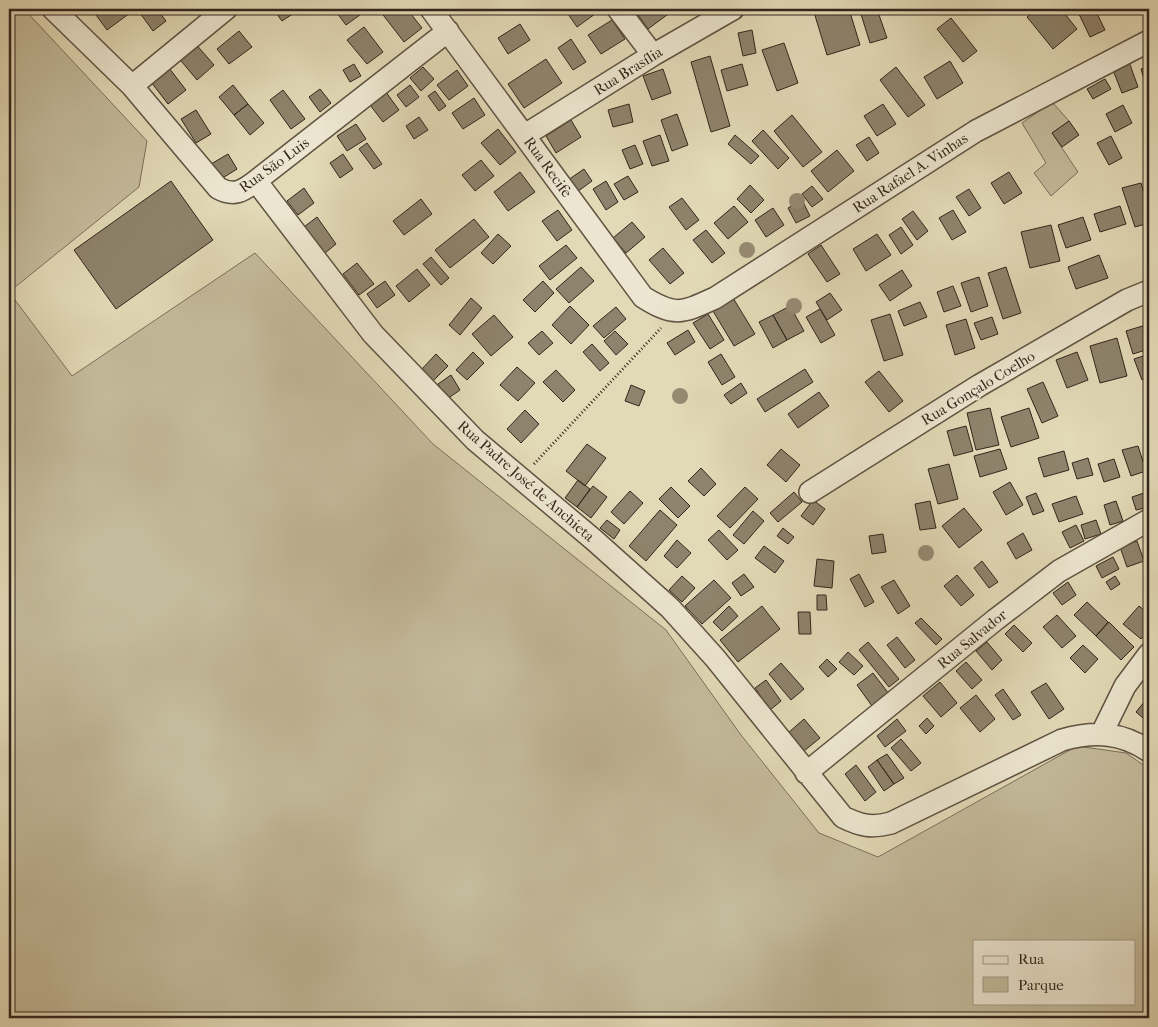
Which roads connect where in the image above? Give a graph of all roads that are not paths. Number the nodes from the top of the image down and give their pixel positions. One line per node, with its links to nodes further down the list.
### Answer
1 (53, 9): 9 (street, Rua São Luis)
2 (226, 9): 9 (street)
3 (431, 9): 6 (street, Rua Recife)
4 (618, 9): 8 (street)
5 (733, 9): 8 (street, Rua Brasília)
6 (448, 31): 10 (street, Rua Recife); 11 (street, Rua São Luis)
7 (1149, 41): 13 (street, Rua Rafael A. Vinhas)
8 (653, 55): 10 (street, Rua Brasília)
9 (132, 86): 11 (street, Rua São Luis)
10 (525, 135): 13 (street, Rua Recife)
11 (256, 181): 19 (street, Rua Padre José de Anchieta)
12 (1149, 291): 14 (street, Rua Gonçalo Coelho)
13 (676, 312)
14 (810, 492)
15 (1149, 520): 19 (street, Rua Salvador)
16 (1149, 654): 17 (street)
17 (1102, 733): 18 (street, Rua Padre José de Anchieta); 19 (street, Rua Padre José de Anchieta)
18 (1149, 751)
19 (806, 773)

